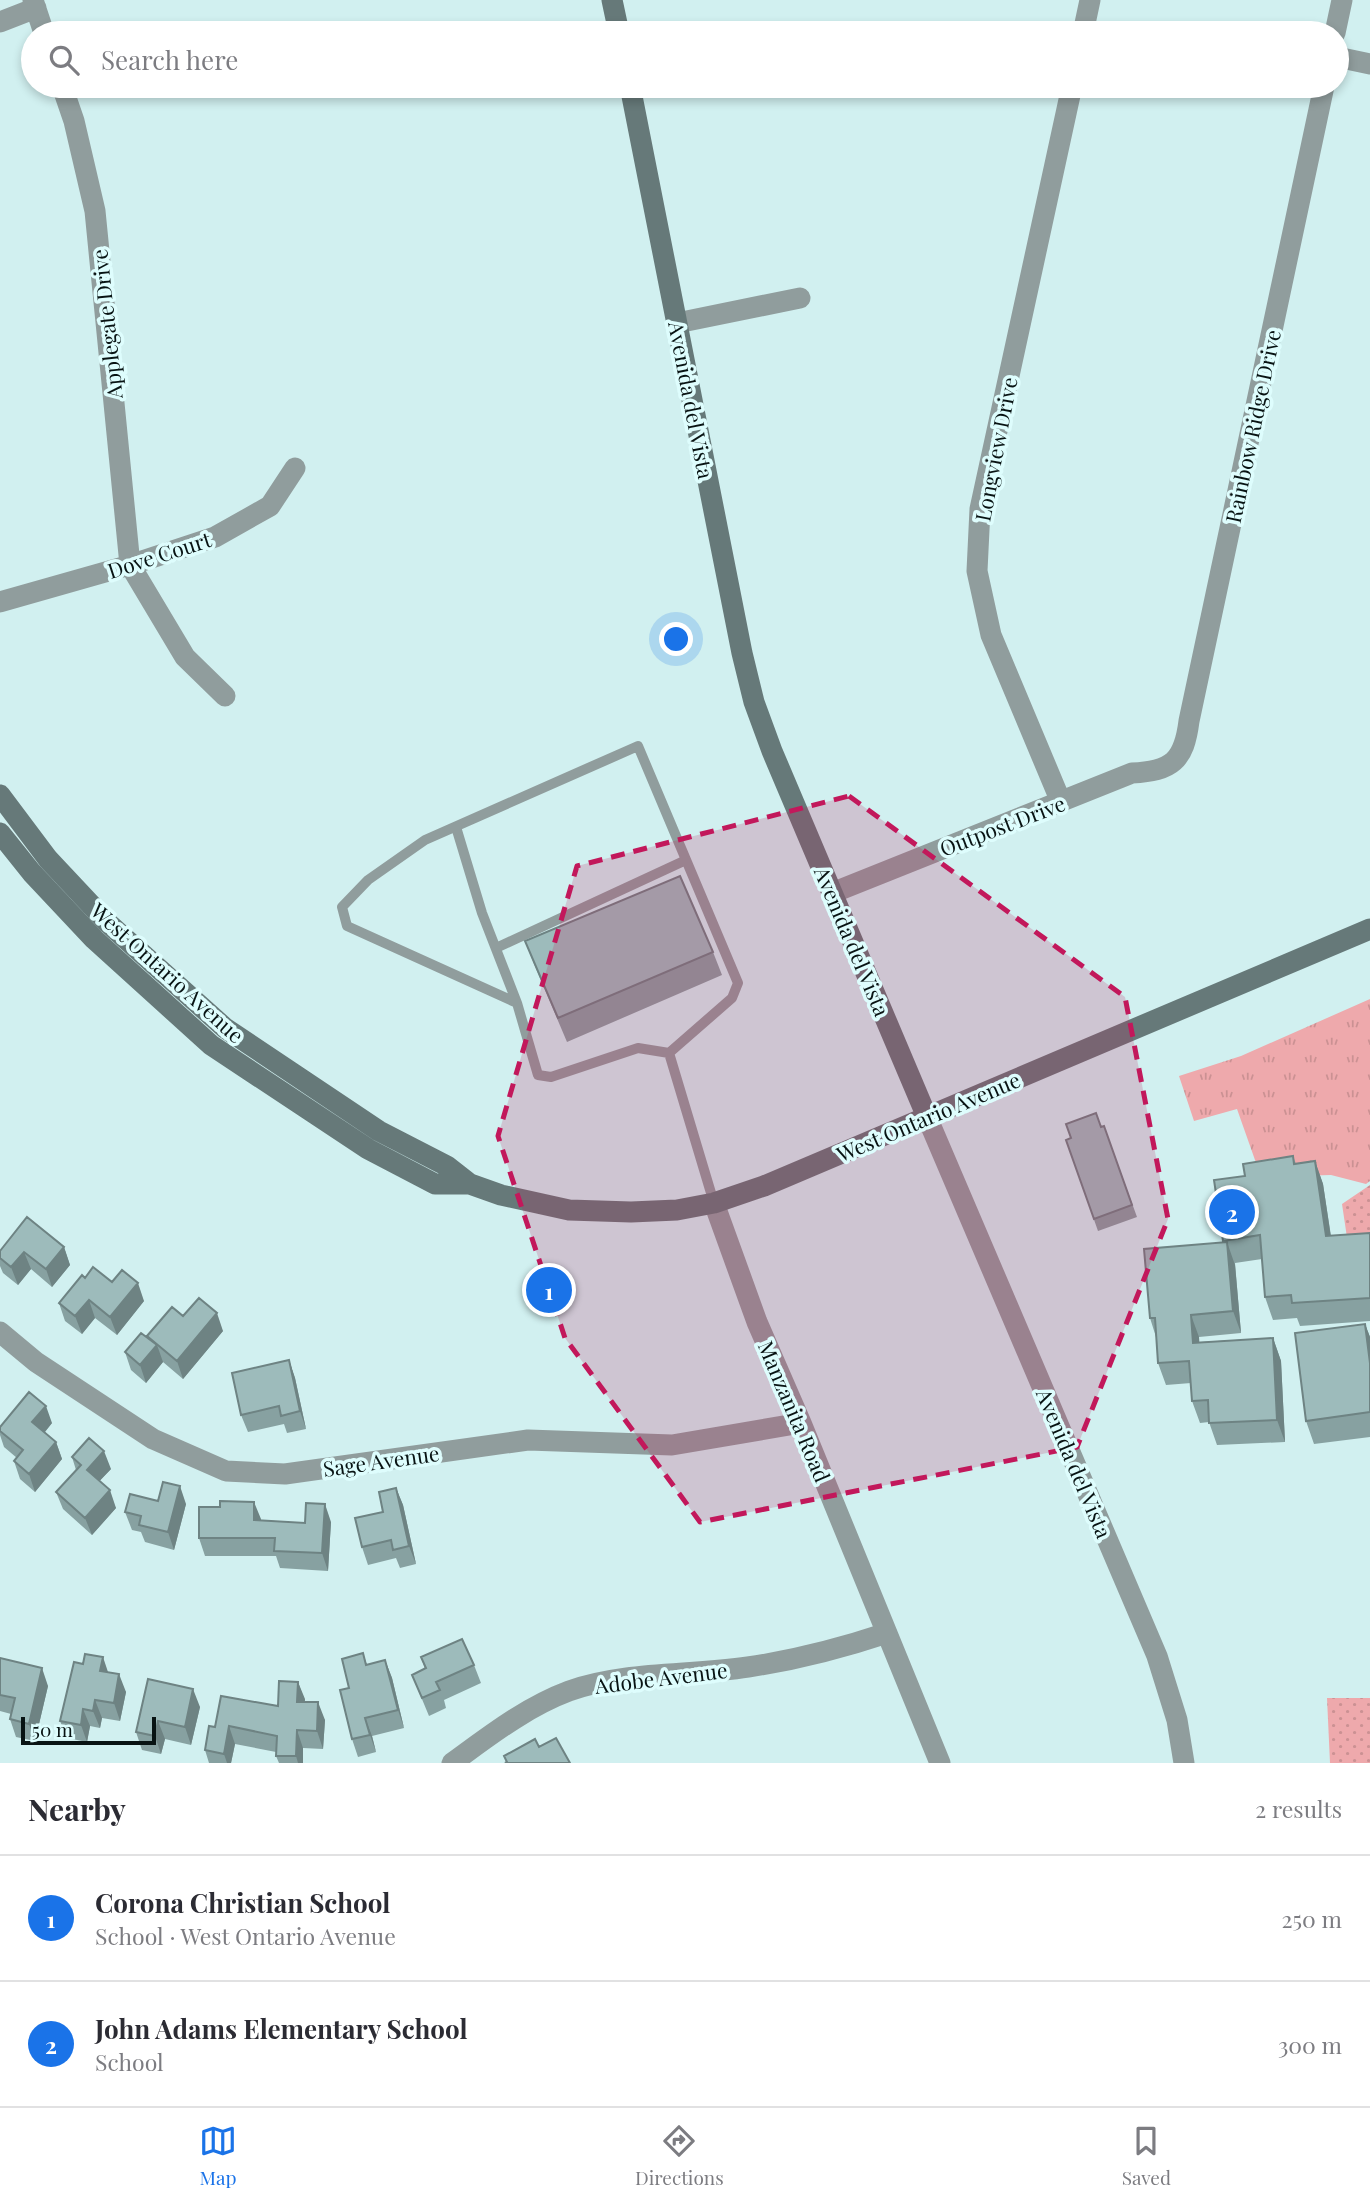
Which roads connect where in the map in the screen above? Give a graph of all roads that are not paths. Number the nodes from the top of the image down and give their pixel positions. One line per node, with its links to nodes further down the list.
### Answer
1 (612, 0): 6 (main road)
2 (1090, 0): 7 (street)
3 (1342, 0): 8 (street)
4 (34, 4): 5 (street); 9 (street)
5 (40, 21)
6 (616, 21)
7 (1086, 21)
8 (1338, 21)
9 (0, 22)
10 (1349, 60): 11 (street)
11 (1370, 64)
12 (66, 98): 19 (street, Applegate Drive)
13 (632, 98): 17 (main road, Avenida del Vista)
14 (1069, 98): 24 (street, Longview Drive)
15 (1321, 98): 22 (street, Rainbow Ridge Drive)
16 (800, 298): 17 (street)
17 (677, 323): 28 (main road, Avenida del Vista)
18 (295, 468): 19 (street, Dove Court)
19 (130, 565): 20 (street, Dove Court); 21 (street)
20 (0, 602)
21 (225, 696)
22 (1173, 762): 24 (street, Outpost Drive)
23 (0, 795): 34 (main road, West Ontario Avenue)
24 (1061, 802): 28 (street, Outpost Drive)
25 (456, 827): 27 (lane); 30 (lane); 31 (lane)
26 (0, 833): 34 (main road, West Ontario Avenue)
27 (686, 860): 30 (lane); 32 (lane)
28 (832, 892): 33 (main road, Avenida del Vista)
29 (1370, 929): 33 (main road, West Ontario Avenue)
30 (496, 948): 31 (lane)
31 (517, 1003): 32 (lane)
32 (669, 1053): 35 (lane, Manzanita Road)
33 (927, 1117): 35 (main road, West Ontario Avenue); 41 (street, Avenida del Vista)
34 (470, 1185): 35 (main road, West Ontario Avenue)
35 (714, 1203): 37 (street, Manzanita Road)
36 (0, 1332): 37 (street, Sage Avenue)
37 (801, 1423): 38 (street, Manzanita Road)
38 (887, 1633): 39 (street, Adobe Avenue); 40 (street, Manzanita Road)
39 (452, 1763)
40 (940, 1763)
41 (1184, 1763)

